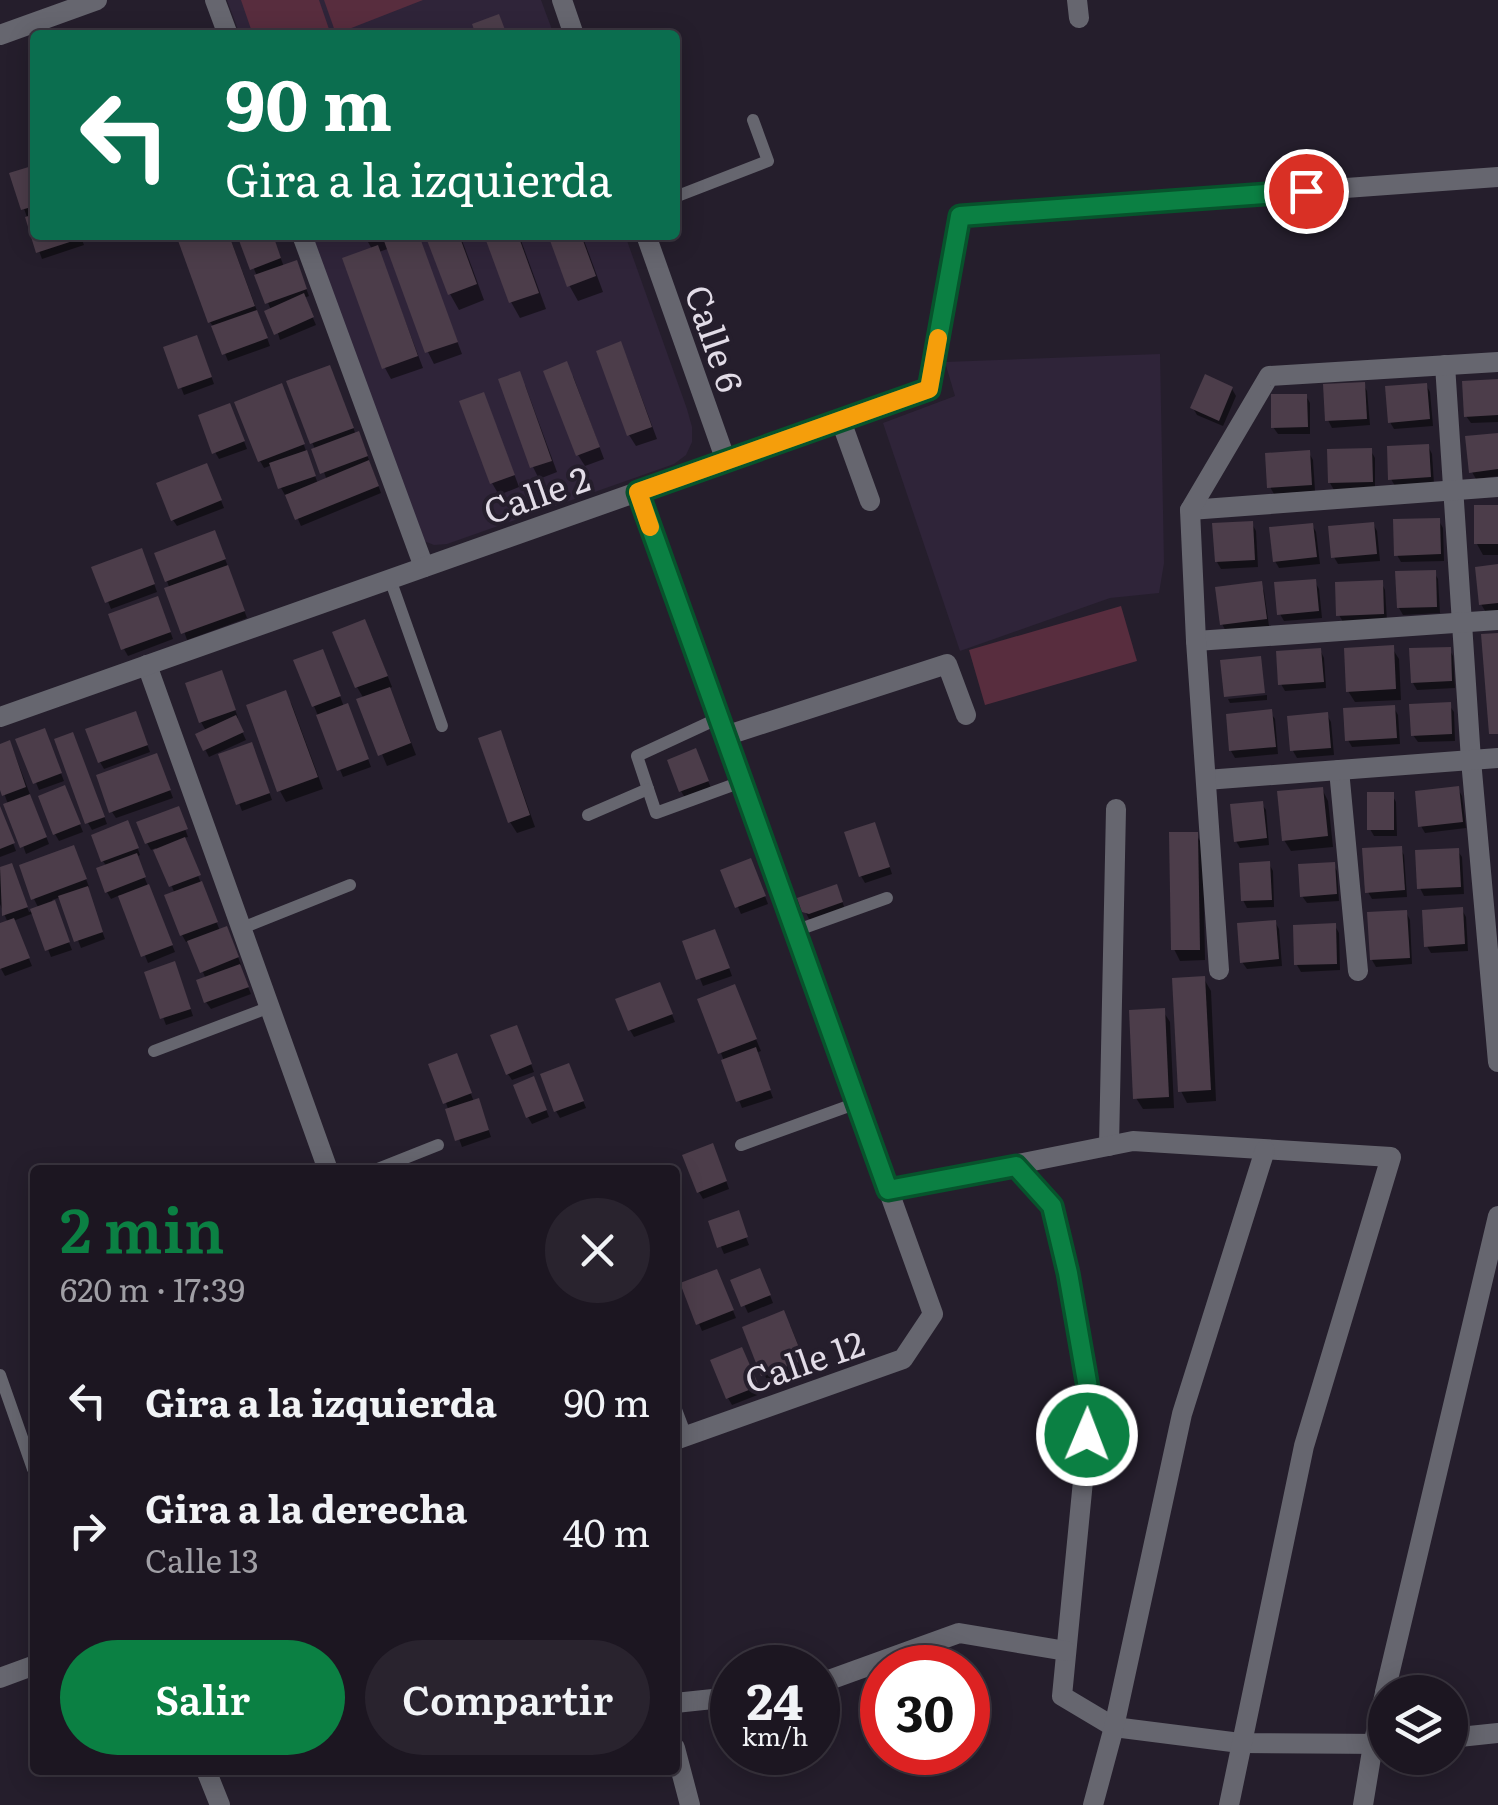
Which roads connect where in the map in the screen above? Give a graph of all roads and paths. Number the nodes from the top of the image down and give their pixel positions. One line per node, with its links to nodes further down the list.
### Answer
1 (97, 0): 6 (street)
2 (215, 0): 4 (street)
3 (562, 0): 5 (street)
4 (226, 30)
5 (572, 30)
6 (0, 35)
7 (754, 120): 9 (lane)
8 (1498, 178): 14 (street, Calle 2)
9 (680, 195)
10 (304, 240): 21 (street)
11 (648, 240): 15 (street, Calle 6)
12 (1498, 362): 13 (street)
13 (1445, 365): 17 (street); 20 (street)
14 (841, 421): 15 (street, Calle 2); 19 (street)
15 (726, 462): 18 (street, Calle 2)
16 (1498, 487): 17 (street)
17 (1455, 490): 20 (street); 24 (street)
18 (638, 492): 21 (street, Calle 2); 30 (street)
19 (870, 501)
20 (1190, 510): 25 (street)
21 (424, 567): 22 (street, Calle 2)
22 (390, 579): 26 (street, Calle 2); 29 (lane)
23 (1498, 620): 24 (street)
24 (1463, 622): 25 (street); 32 (street)
25 (1196, 642): 34 (street)
26 (147, 665): 27 (street, Calle 2); 41 (street)
27 (0, 716)
28 (966, 716): 30 (street)
29 (442, 726)
30 (722, 727): 35 (street); 36 (lane)
31 (1498, 758): 32 (street)
32 (1471, 760): 33 (street); 43 (street)
33 (1339, 770): 34 (street); 45 (street)
34 (1206, 780): 44 (street)
35 (742, 782): 36 (lane); 42 (street)
36 (648, 788): 38 (lane)
37 (1116, 809): 52 (street)
38 (588, 815)
39 (350, 885): 41 (lane)
40 (887, 898): 42 (lane)
41 (242, 928): 46 (street)
42 (795, 930): 49 (street)
43 (1492, 937): 48 (street)
44 (1218, 970)
45 (1358, 970)
46 (270, 1007): 47 (lane); 54 (street)
47 (154, 1050)
48 (1498, 1062)
49 (857, 1103): 51 (lane); 57 (street)
50 (438, 1145): 55 (lane)
51 (741, 1146)
52 (1109, 1146): 53 (street); 56 (street)
53 (1265, 1150): 69 (street); 72 (street)
54 (326, 1165)
55 (388, 1165)
56 (1016, 1166): 57 (street); 62 (street)
57 (888, 1190): 60 (street, Calle 12)
58 (1498, 1216): 64 (street)
59 (0, 1376): 61 (lane)
60 (681, 1438)
61 (30, 1461)
62 (1066, 1650): 65 (street); 69 (street)
63 (30, 1668): 66 (street)
64 (1389, 1675)
65 (840, 1676)
66 (0, 1678)
67 (710, 1699): 68 (street)
68 (680, 1702)
69 (1114, 1726): 72 (street); 79 (street)
70 (1498, 1733): 71 (street)
71 (1468, 1736)
72 (1240, 1743): 73 (street); 80 (street)
73 (1368, 1745)
74 (680, 1767): 78 (street)
75 (208, 1775): 77 (street)
76 (1371, 1775): 81 (street)
77 (220, 1805)
78 (690, 1805)
79 (1093, 1805)
80 (1229, 1805)
81 (1363, 1805)

